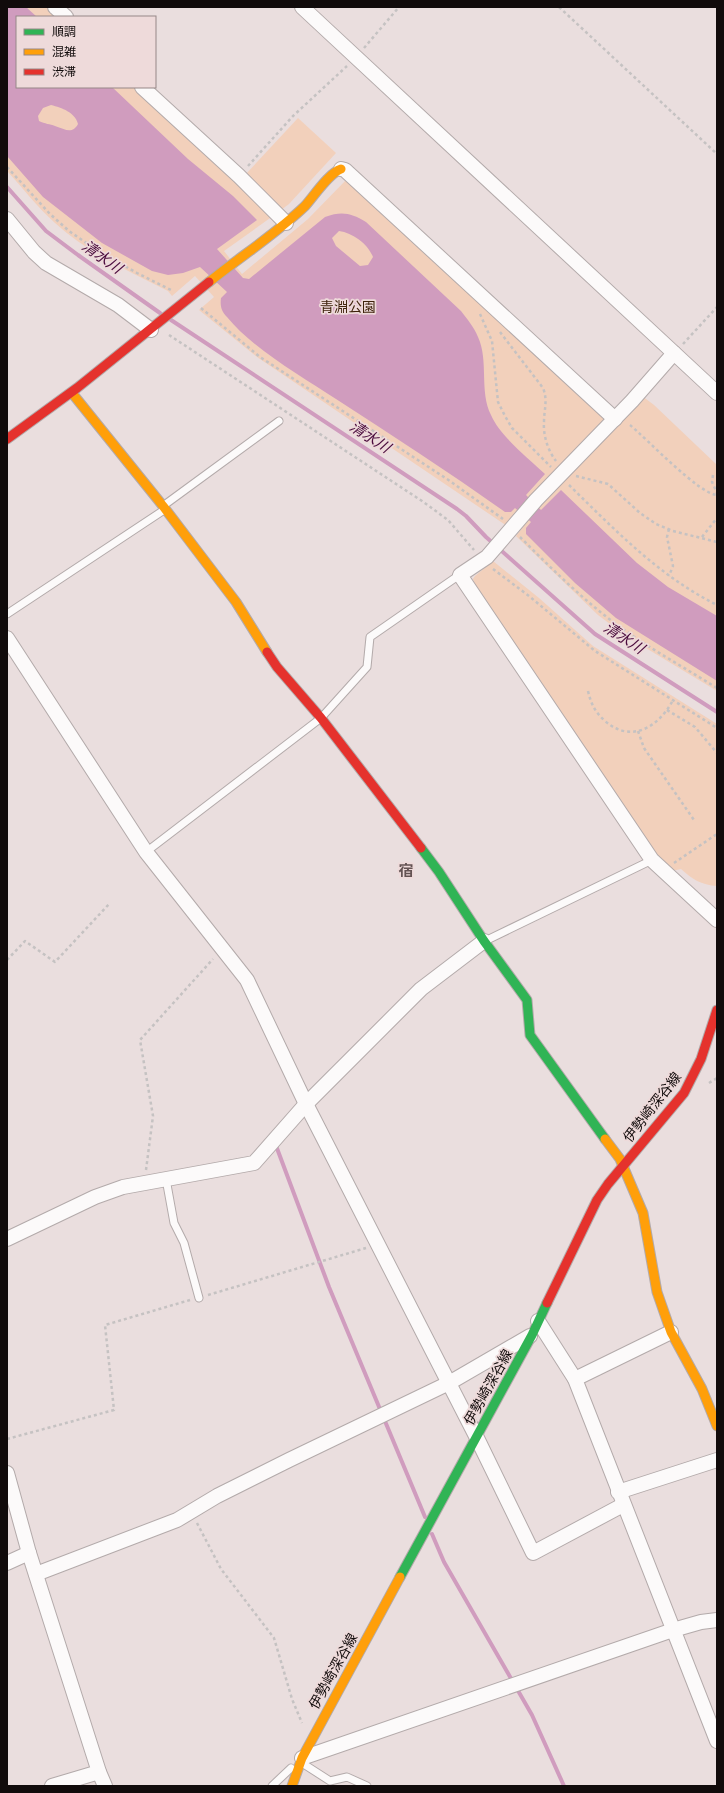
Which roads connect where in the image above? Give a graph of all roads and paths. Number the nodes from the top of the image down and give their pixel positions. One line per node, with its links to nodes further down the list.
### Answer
1 (55, 7): 5 (street)
2 (302, 7): 6 (street)
3 (399, 7): 6 (path)
4 (559, 7): 8 (path)
5 (65, 16)
6 (356, 57): 11 (path); 20 (street)
7 (143, 88): 11 (street)
8 (717, 154)
9 (7, 167): 14 (path)
10 (341, 169): 13 (street); 23 (street)
11 (239, 176): 13 (street)
12 (7, 220): 19 (street)
13 (286, 223): 19 (street)
14 (178, 294)
15 (198, 304): 35 (path)
16 (476, 307): 28 (path)
17 (717, 307): 20 (path)
18 (497, 327): 27 (path)
19 (158, 329): 21 (street); 40 (path)
20 (674, 353): 22 (street); 23 (street)
21 (72, 393): 26 (street); 33 (street)
22 (717, 393)
23 (615, 419): 37 (street)
24 (280, 421): 33 (lane)
25 (630, 425): 32 (path)
26 (7, 439)
27 (561, 465)
28 (555, 472)
29 (570, 473): 36 (path)
30 (713, 475): 32 (path)
31 (564, 480): 42 (path)
32 (717, 494)
33 (164, 508): 44 (lane); 50 (street)
34 (717, 518): 38 (path)
35 (503, 520)
36 (669, 529): 38 (path); 42 (path)
37 (513, 536): 40 (street); 46 (path)
38 (702, 537): 39 (path)
39 (717, 542)
40 (485, 559): 41 (street); 48 (path)
41 (460, 575): 50 (lane); 57 (street)
42 (669, 576): 43 (path)
43 (717, 605)
44 (7, 614)
45 (7, 638): 56 (street)
46 (717, 688)
47 (588, 691): 52 (path)
48 (673, 700): 49 (path); 51 (path)
49 (667, 710): 52 (path); 53 (path)
50 (321, 718): 56 (lane); 61 (street)
51 (717, 728)
52 (638, 731): 54 (path)
53 (717, 753)
54 (694, 820)
55 (717, 834): 58 (path)
56 (146, 852): 62 (street)
57 (652, 860): 60 (street); 61 (lane)
58 (672, 865)
59 (110, 903): 63 (path)
60 (717, 920)
61 (484, 941): 65 (street); 66 (street)
62 (223, 948): 65 (street); 68 (path)
63 (7, 960)
64 (717, 1010): 66 (street, 伊勢崎深谷線)
65 (306, 1104): 67 (street); 70 (street)
66 (624, 1166): 72 (street, 伊勢崎深谷線); 73 (street)
67 (166, 1179): 68 (street); 71 (lane)
68 (144, 1183): 69 (street)
69 (7, 1239)
70 (378, 1244): 71 (path); 76 (street)
71 (199, 1298): 79 (path)
72 (538, 1321): 74 (street, 伊勢崎深谷線); 75 (street)
73 (671, 1332): 75 (street); 77 (street)
74 (532, 1335): 76 (street); 78 (street, 伊勢崎深谷線)
75 (575, 1379): 82 (street)
76 (449, 1383): 78 (street); 83 (street)
77 (717, 1426)
78 (476, 1436): 82 (street); 90 (street, 伊勢崎深谷線)
79 (7, 1439)
80 (717, 1460): 82 (street)
81 (7, 1473): 84 (street)
82 (621, 1499): 88 (street)
83 (191, 1512): 86 (street); 90 (path)
84 (29, 1553): 85 (street); 86 (street)
85 (7, 1564)
86 (36, 1574): 92 (street)
87 (717, 1620): 88 (street)
88 (673, 1630): 89 (street); 91 (street)
89 (717, 1741)
90 (310, 1742): 91 (street, 伊勢崎深谷線)
91 (301, 1760): 95 (lane); 96 (street, 伊勢崎深谷線); 97 (lane)
92 (99, 1772): 93 (street); 94 (street)
93 (52, 1786)
94 (105, 1786)
95 (272, 1786)
96 (292, 1786)
97 (367, 1786)

